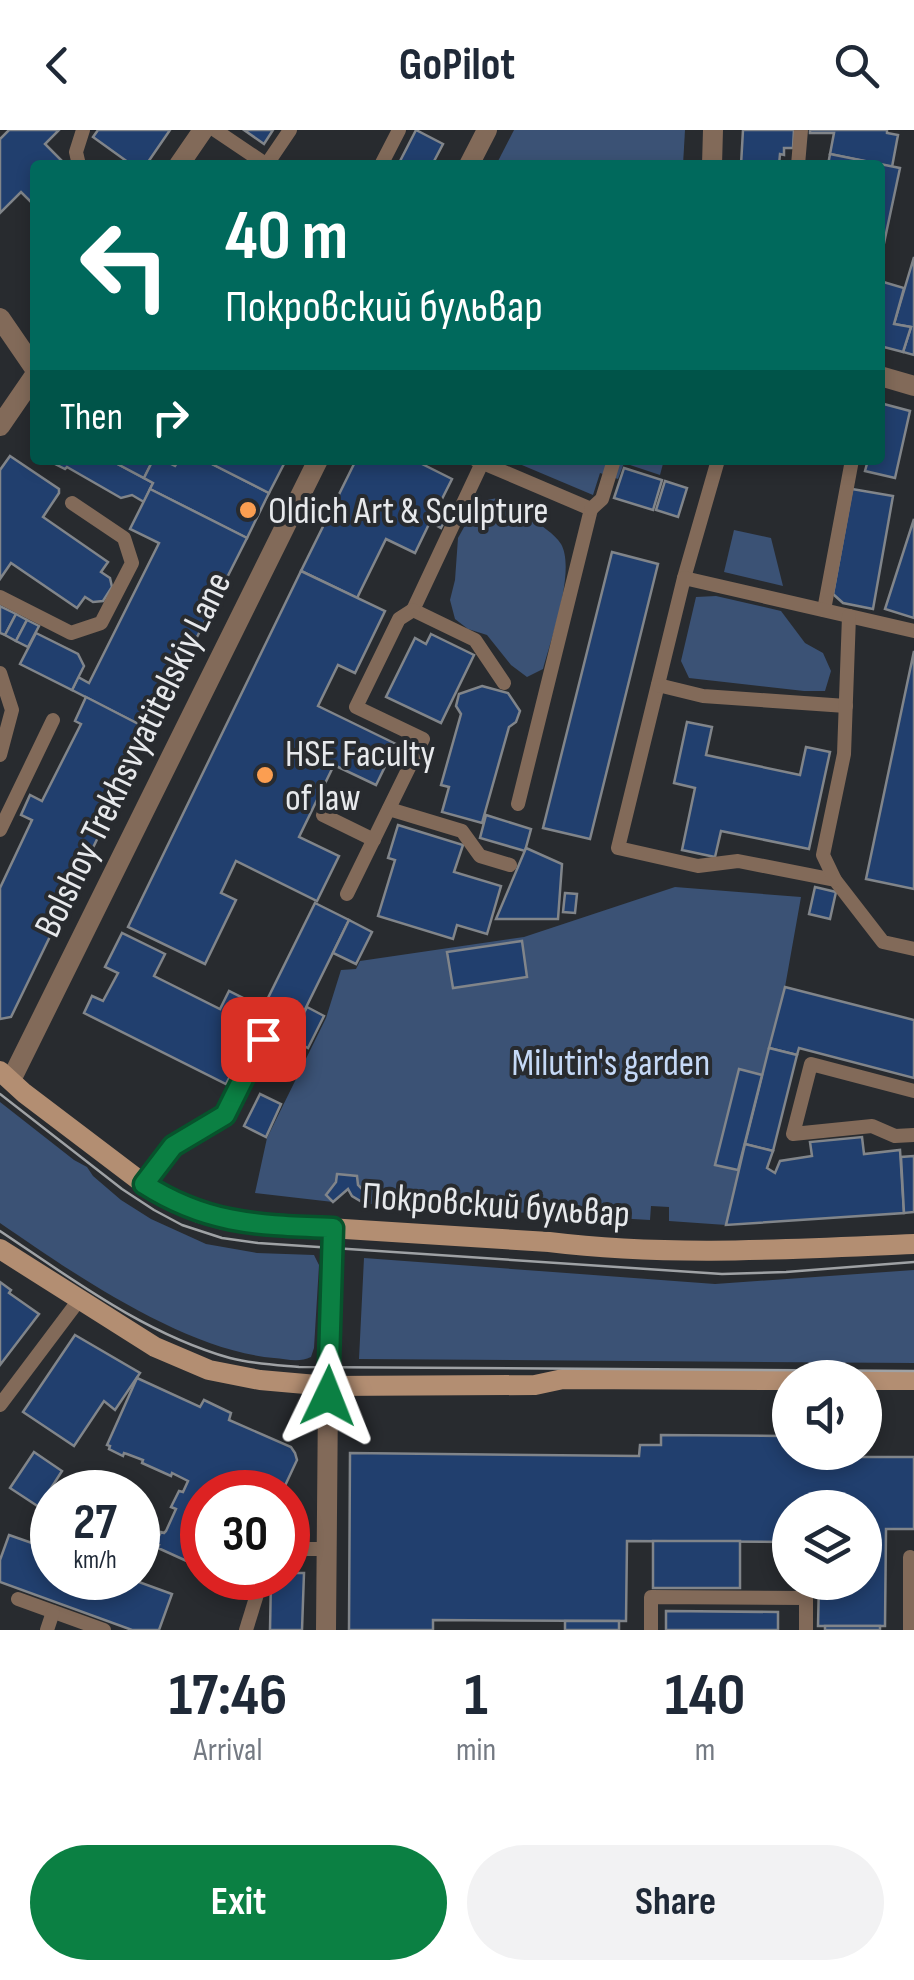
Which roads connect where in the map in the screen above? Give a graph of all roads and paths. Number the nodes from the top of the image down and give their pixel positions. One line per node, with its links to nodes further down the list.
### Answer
1 (83, 130): 9 (lane)
2 (203, 130): 10 (street)
3 (216, 130): 11 (lane)
4 (290, 130): 12 (lane)
5 (399, 130): 13 (lane)
6 (486, 130): 14 (street)
7 (713, 130): 15 (street)
8 (800, 130): 16 (lane)
9 (78, 160)
10 (182, 160)
11 (260, 160)
12 (270, 160)
13 (384, 160)
14 (471, 160)
15 (712, 160)
16 (798, 160)
17 (0, 318): 18 (street)
18 (30, 364)
19 (885, 377): 21 (street)
20 (30, 380): 22 (street)
21 (914, 386)
22 (0, 426)
23 (315, 465): 53 (street, Bolshoy Trekhsvyatitelskiy Lane)
24 (478, 465): 33 (lane)
25 (486, 465): 30 (lane)
26 (612, 465): 30 (lane)
27 (717, 465): 31 (lane)
28 (851, 465): 34 (lane)
29 (72, 503): 32 (lane)
30 (591, 509): 43 (lane)
31 (684, 578): 34 (lane); 39 (lane)
32 (0, 598)
33 (413, 610): 38 (lane); 44 (lane)
34 (824, 610): 35 (lane)
35 (850, 616): 36 (lane); 40 (lane)
36 (914, 631)
37 (0, 673): 42 (lane)
38 (504, 682)
39 (658, 685): 40 (lane); 49 (lane)
40 (846, 706): 49 (lane)
41 (53, 720): 46 (lane)
42 (0, 754)
43 (518, 804)
44 (389, 809): 47 (lane); 48 (lane)
45 (323, 815): 47 (lane)
46 (0, 830)
47 (374, 840): 50 (lane)
48 (510, 865)
49 (835, 880): 51 (lane)
50 (348, 894)
51 (914, 949)
52 (263, 1039): 56 (lane)
53 (6, 1076): 56 (main road, Покровский бульвар)
54 (914, 1090): 55 (lane)
55 (914, 1135)
56 (144, 1184): 57 (main road, Покровский бульвар)
57 (333, 1228): 58 (main road, Покровский бульвар); 64 (street)
58 (914, 1244)
59 (0, 1249): 60 (main road)
60 (79, 1300): 64 (main road); 65 (lane)
61 (772, 1380): 64 (main road)
62 (882, 1380): 63 (main road)
63 (914, 1380)
64 (328, 1386): 67 (street)
65 (0, 1404)
66 (310, 1548): 67 (lane)
67 (327, 1549): 75 (street)
68 (910, 1557): 78 (lane)
69 (18, 1599): 71 (lane)
70 (255, 1600): 74 (lane)
71 (53, 1612): 72 (lane); 73 (lane)
72 (47, 1630)
73 (104, 1630)
74 (246, 1630)
75 (326, 1630)
76 (651, 1630): 77 (lane)
77 (806, 1630)
78 (910, 1630)

